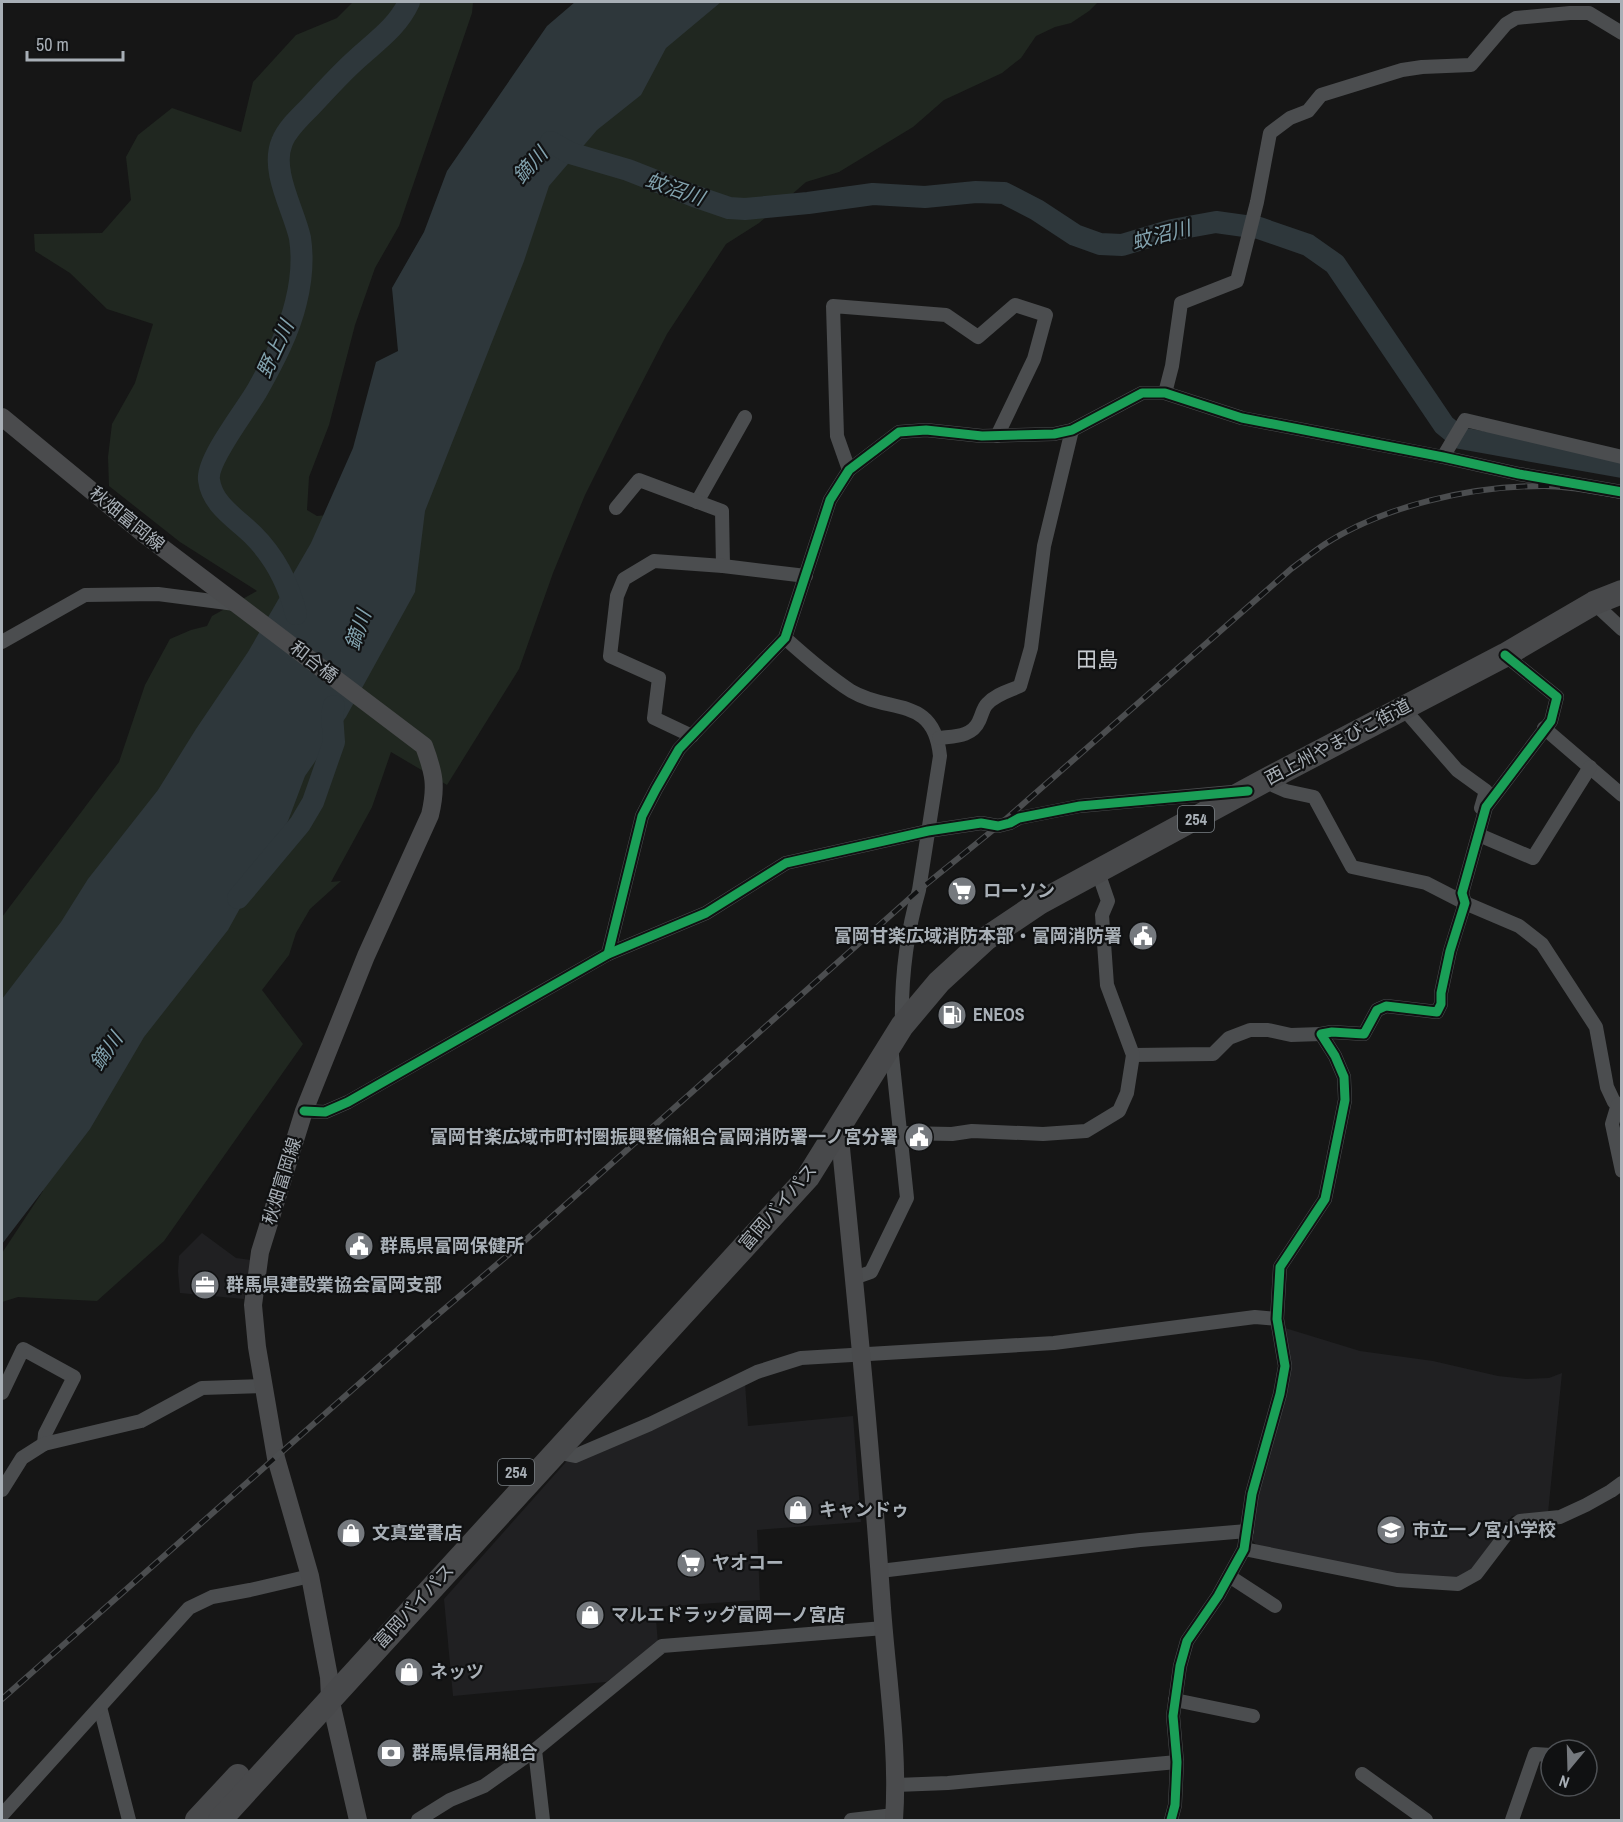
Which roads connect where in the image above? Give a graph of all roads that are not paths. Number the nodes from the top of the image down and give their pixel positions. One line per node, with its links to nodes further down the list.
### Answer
1 (1622, 33): 2 (street)
2 (1165, 393): 5 (street); 7 (street)
3 (2, 417): 17 (main road, 秋畑富岡線)
4 (745, 417): 11 (street)
5 (1072, 430): 6 (street); 27 (street)
6 (996, 436): 9 (street); 9 (street)
7 (1445, 452): 8 (street); 10 (street)
8 (1622, 457)
9 (849, 470): 14 (street)
10 (1622, 492)
11 (698, 502): 12 (street); 13 (street)
12 (616, 508)
13 (723, 566): 14 (street); 26 (street)
14 (806, 576): 20 (street)
15 (1622, 592): 16 (highway, 西上州やまびこ街道 / 254)
16 (1594, 603): 19 (street); 22 (highway, 西上州やまびこ街道 / 254)
17 (237, 604): 18 (main road, 秋畑富岡線); 21 (street)
18 (255, 617): 23 (main road, 和合橋)
19 (1622, 629)
20 (785, 638): 26 (street); 27 (street)
21 (2, 642)
22 (1505, 655): 24 (highway, 西上州やまびこ街道 / 254); 25 (street)
23 (373, 708): 41 (main road, 秋畑富岡線)
24 (1403, 708): 29 (highway, 西上州やまびこ街道 / 254); 31 (street)
25 (1544, 728): 28 (street); 31 (street)
26 (692, 736): 36 (street)
27 (939, 738): 32 (street)
28 (1590, 767): 30 (street); 33 (street)
29 (1256, 786): 32 (street); 34 (highway, 西上州やまびこ街道 / 254); 35 (street)
30 (1622, 795)
31 (1485, 812): 33 (street)
32 (928, 831): 36 (street); 38 (street)
33 (1479, 835): 35 (street)
34 (1098, 872): 38 (highway, 西上州やまびこ街道 / 254); 39 (street)
35 (1465, 903): 37 (street); 40 (street)
36 (608, 954): 41 (street)
37 (1320, 1034): 39 (street); 46 (street)
38 (896, 1035): 42 (highway, 西上州やまびこ街道 / 254); 43 (street)
39 (1133, 1055): 43 (street)
40 (1620, 1105): 44 (street)
41 (304, 1111): 48 (main road, 秋畑富岡線)
42 (839, 1128): 45 (main road); 51 (highway, 富岡バイパス / 254); 61 (highway, 富岡バイパス / 254)
43 (901, 1133): 45 (street)
44 (1622, 1171)
45 (854, 1278): 47 (main road)
46 (1277, 1319): 47 (street); 54 (street)
47 (862, 1354): 51 (street); 56 (main road)
48 (263, 1386): 50 (street); 57 (main road, 秋畑富岡線)
49 (2, 1393): 50 (street)
50 (44, 1444): 53 (street)
51 (555, 1452): 61 (highway, 富岡バイパス / 254)
52 (1622, 1483): 55 (street)
53 (2, 1490)
54 (1247, 1531): 55 (street); 56 (street)
55 (1244, 1549): 58 (street)
56 (880, 1571): 60 (main road)
57 (309, 1576): 61 (main road, 秋畑富岡線); 63 (street)
58 (1229, 1576): 59 (street); 62 (street)
59 (1275, 1606)
60 (884, 1628): 65 (street); 69 (main road)
61 (329, 1687): 73 (highway, 富岡バイパス / 254); 74 (highway, 富岡バイパス / 254); 75 (main road, 秋畑富岡線)
62 (1175, 1700): 64 (street); 67 (street)
63 (100, 1707): 70 (street); 72 (street)
64 (1253, 1716)
65 (535, 1750): 76 (street); 77 (street)
66 (1539, 1754): 81 (street)
67 (1177, 1762): 69 (street); 79 (street)
68 (1362, 1774): 80 (street)
69 (896, 1785): 71 (main road)
70 (2, 1815)
71 (894, 1818): 78 (street)
72 (129, 1821)
73 (197, 1821)
74 (220, 1821)
75 (358, 1821)
76 (418, 1821)
77 (543, 1821)
78 (851, 1821)
79 (1171, 1821)
80 (1426, 1821)
81 (1512, 1821)

